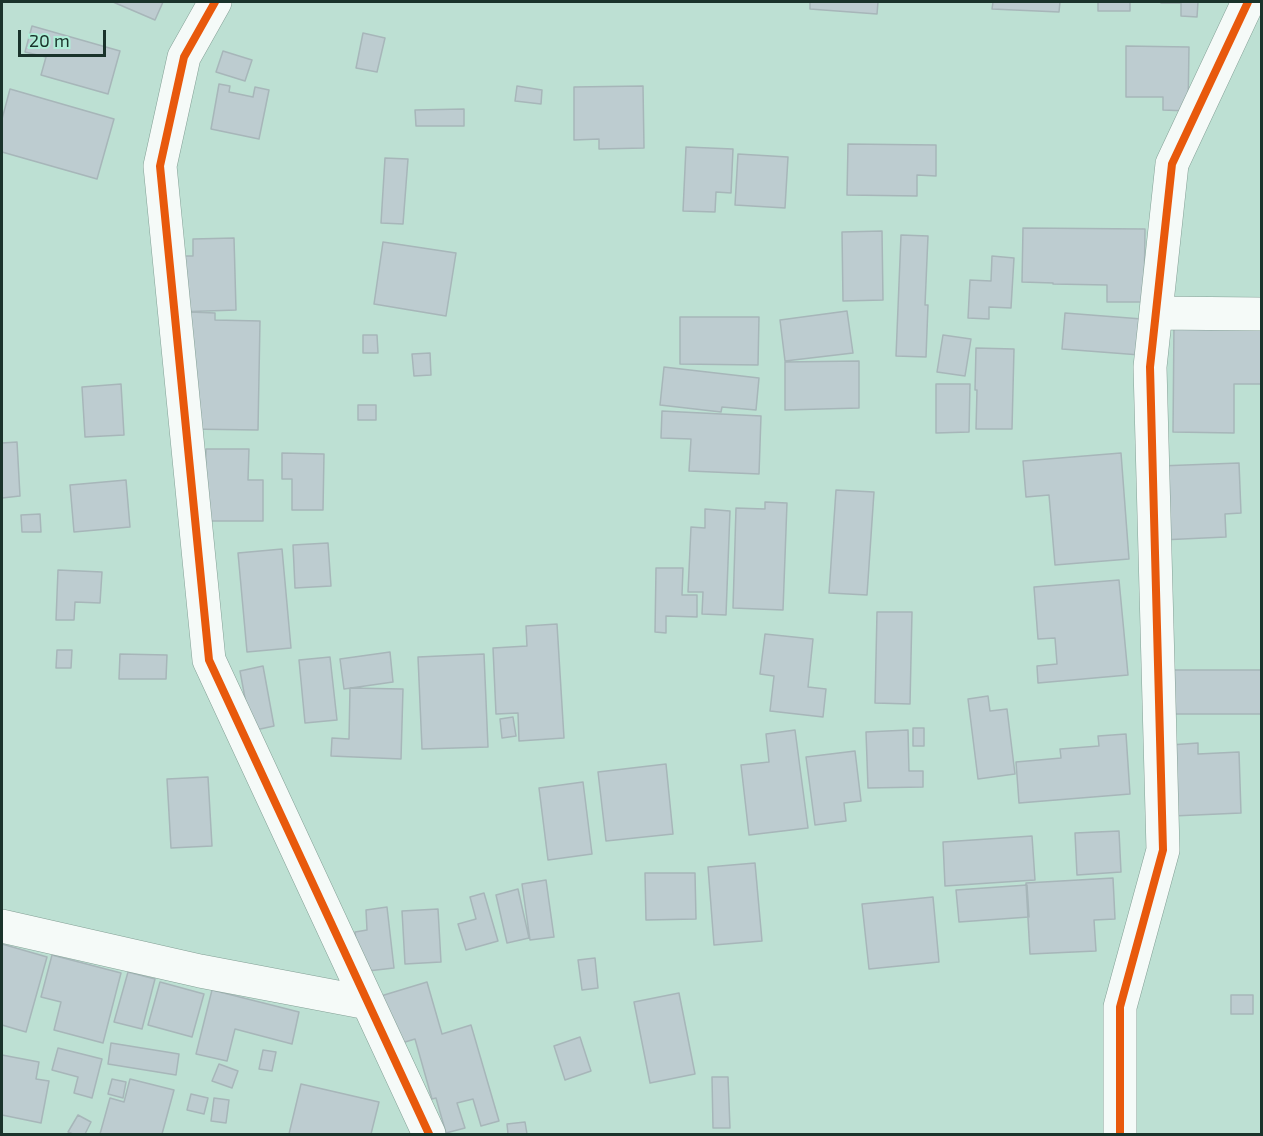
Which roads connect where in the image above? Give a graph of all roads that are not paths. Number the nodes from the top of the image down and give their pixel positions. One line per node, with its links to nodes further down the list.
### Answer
1 (214, 2): 6 (street)
2 (1248, 2): 3 (street)
3 (1156, 313): 4 (street); 8 (street)
4 (1262, 314)
5 (2, 926): 6 (street)
6 (368, 1003): 7 (street)
7 (429, 1134)
8 (1120, 1134)

